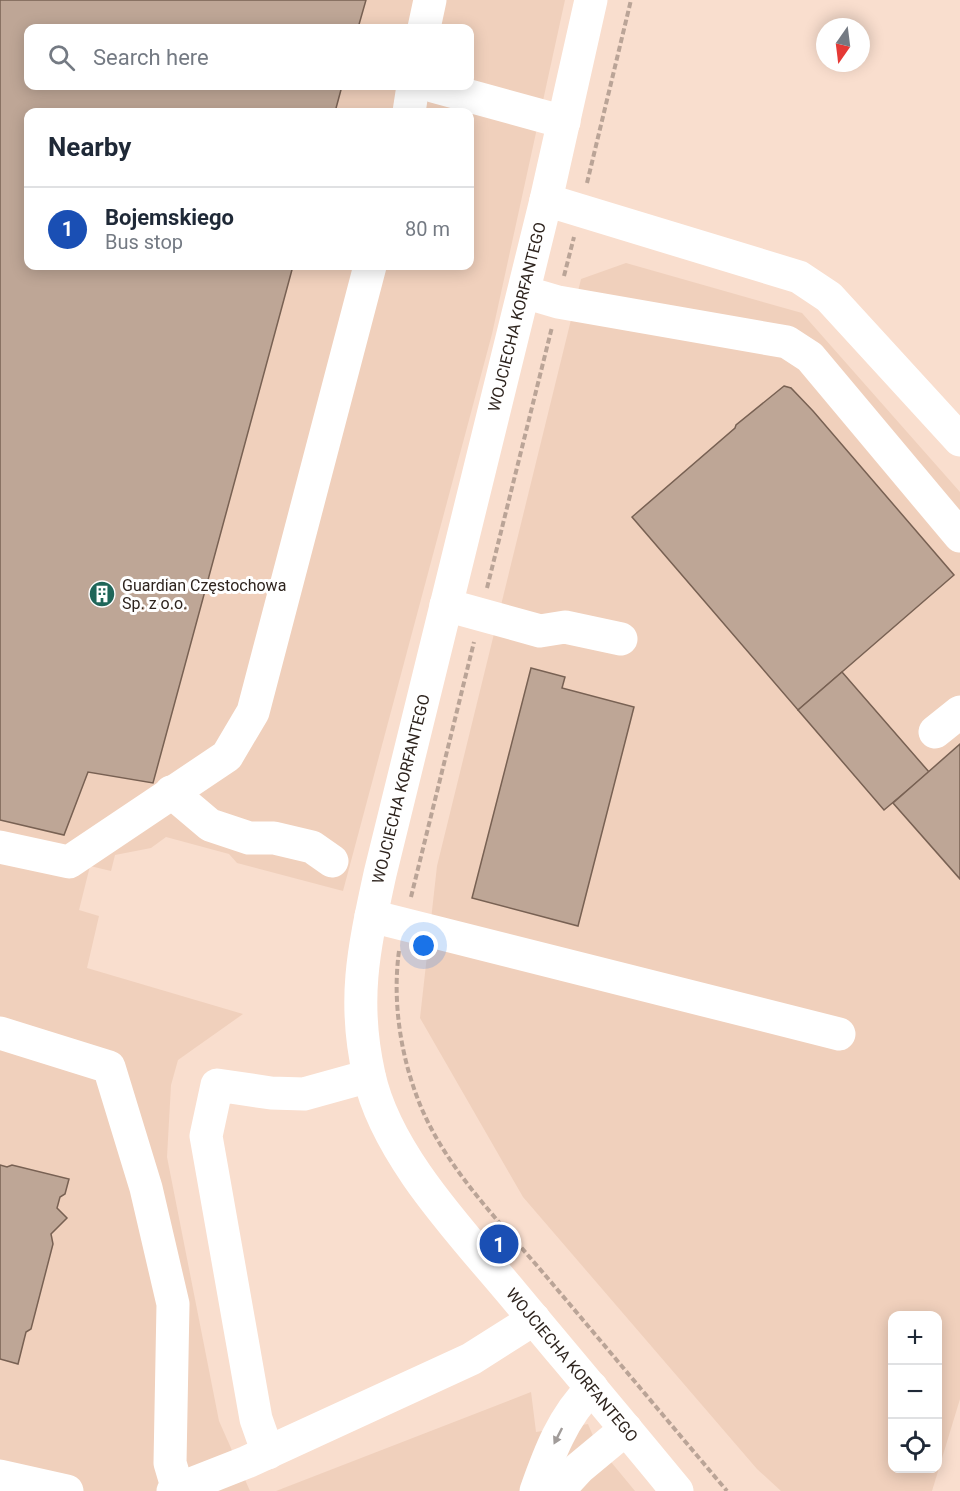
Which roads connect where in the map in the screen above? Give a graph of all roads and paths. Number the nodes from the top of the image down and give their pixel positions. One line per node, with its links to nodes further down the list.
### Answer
1 (430, 0): 4 (street)
2 (591, 0): 8 (street, WOJCIECHA KORFANTEGO)
3 (630, 0): 10 (path)
4 (425, 24)
5 (412, 90): 7 (street)
6 (448, 90): 8 (street)
7 (410, 108)
8 (564, 122): 9 (street, WOJCIECHA KORFANTEGO)
9 (546, 200): 10 (street); 12 (street, WOJCIECHA KORFANTEGO)
10 (580, 210): 13 (path); 14 (street)
11 (369, 270): 19 (street)
12 (524, 292): 13 (street); 16 (street, WOJCIECHA KORFANTEGO)
13 (558, 302): 15 (street); 17 (path)
14 (960, 440)
15 (960, 536)
16 (446, 605): 17 (street); 21 (street, WOJCIECHA KORFANTEGO)
17 (480, 615): 18 (street); 23 (path)
18 (621, 639)
19 (171, 792): 20 (street); 21 (street)
20 (0, 847)
21 (380, 874): 22 (street, WOJCIECHA KORFANTEGO)
22 (371, 916): 23 (street); 26 (street, WOJCIECHA KORFANTEGO)
23 (404, 926): 25 (street); 37 (path)
24 (0, 1033): 32 (street)
25 (839, 1034)
26 (369, 1076): 27 (street, WOJCIECHA KORFANTEGO); 30 (street)
27 (534, 1319): 28 (street, WOJCIECHA KORFANTEGO); 30 (street)
28 (592, 1388): 29 (street, WOJCIECHA KORFANTEGO); 34 (street, one-way to 34)
29 (626, 1429): 35 (street); 36 (street, WOJCIECHA KORFANTEGO)
30 (268, 1452): 32 (street)
31 (0, 1476): 33 (street)
32 (176, 1490)
33 (67, 1491)
34 (536, 1491)
35 (558, 1491)
36 (677, 1491)
37 (727, 1491)

